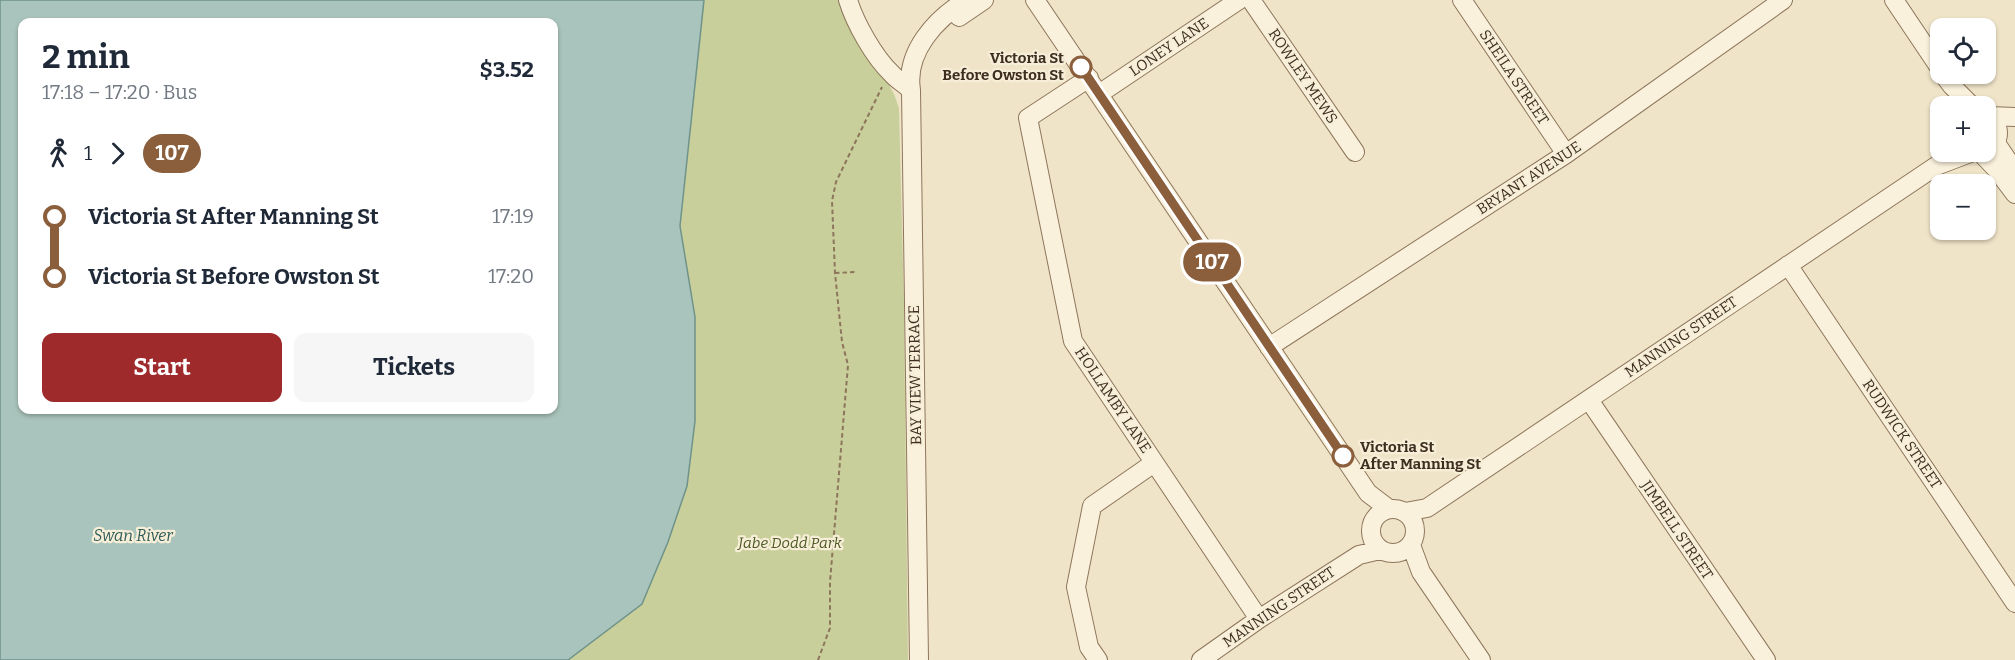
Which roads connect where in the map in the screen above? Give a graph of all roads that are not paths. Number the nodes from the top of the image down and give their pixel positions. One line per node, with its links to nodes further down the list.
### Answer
1 (848, 0): 14 (street)
2 (967, 0): 10 (street)
3 (984, 0): 10 (street)
4 (1035, 0): 12 (street)
5 (1239, 0): 15 (street, LONEY LANE)
6 (1251, 0): 21 (street, ROWLEY MEWS)
7 (1462, 0): 23 (street, SHEILA STREET)
8 (1783, 0): 23 (street, BRYANT AVENUE)
9 (1894, 0): 11 (street)
10 (927, 46): 14 (street)
11 (1930, 54)
12 (1089, 78): 15 (street); 31 (street, HOLLAMBY LANE)
13 (1952, 84): 16 (street)
14 (910, 90): 40 (street, BAY VIEW TERRACE)
15 (1099, 94): 29 (street)
16 (1963, 96)
17 (1996, 116): 18 (street)
18 (2015, 117)
19 (2015, 126): 20 (street)
20 (1996, 141)
21 (1355, 152)
22 (1996, 153): 26 (street)
23 (1566, 154): 29 (street, BRYANT AVENUE)
24 (1937, 162): 28 (street, MANNING STREET)
25 (1994, 162): 27 (street)
26 (2015, 171)
27 (2015, 194)
28 (1788, 265): 30 (street, MANNING STREET); 38 (street, RUDWICK STREET)
29 (1269, 347): 33 (street)
30 (1589, 399): 32 (street, MANNING STREET); 44 (street, JIMBELL STREET)
31 (1154, 463): 39 (street, HOLLAMBY LANE); 41 (street)
32 (1427, 508): 33 (street, MANNING STREET); 34 (street, MANNING STREET)
33 (1385, 518): 34 (street); 35 (street); 36 (street)
34 (1413, 538): 35 (street, MANNING STREET); 37 (street)
35 (1386, 552): 36 (street, MANNING STREET); 37 (street)
36 (1359, 555): 39 (street, MANNING STREET)
37 (1421, 572): 43 (street)
38 (2015, 603)
39 (1259, 619): 42 (street, MANNING STREET)
40 (919, 660)
41 (1098, 660)
42 (1201, 660)
43 (1481, 660)
44 (1766, 660)

